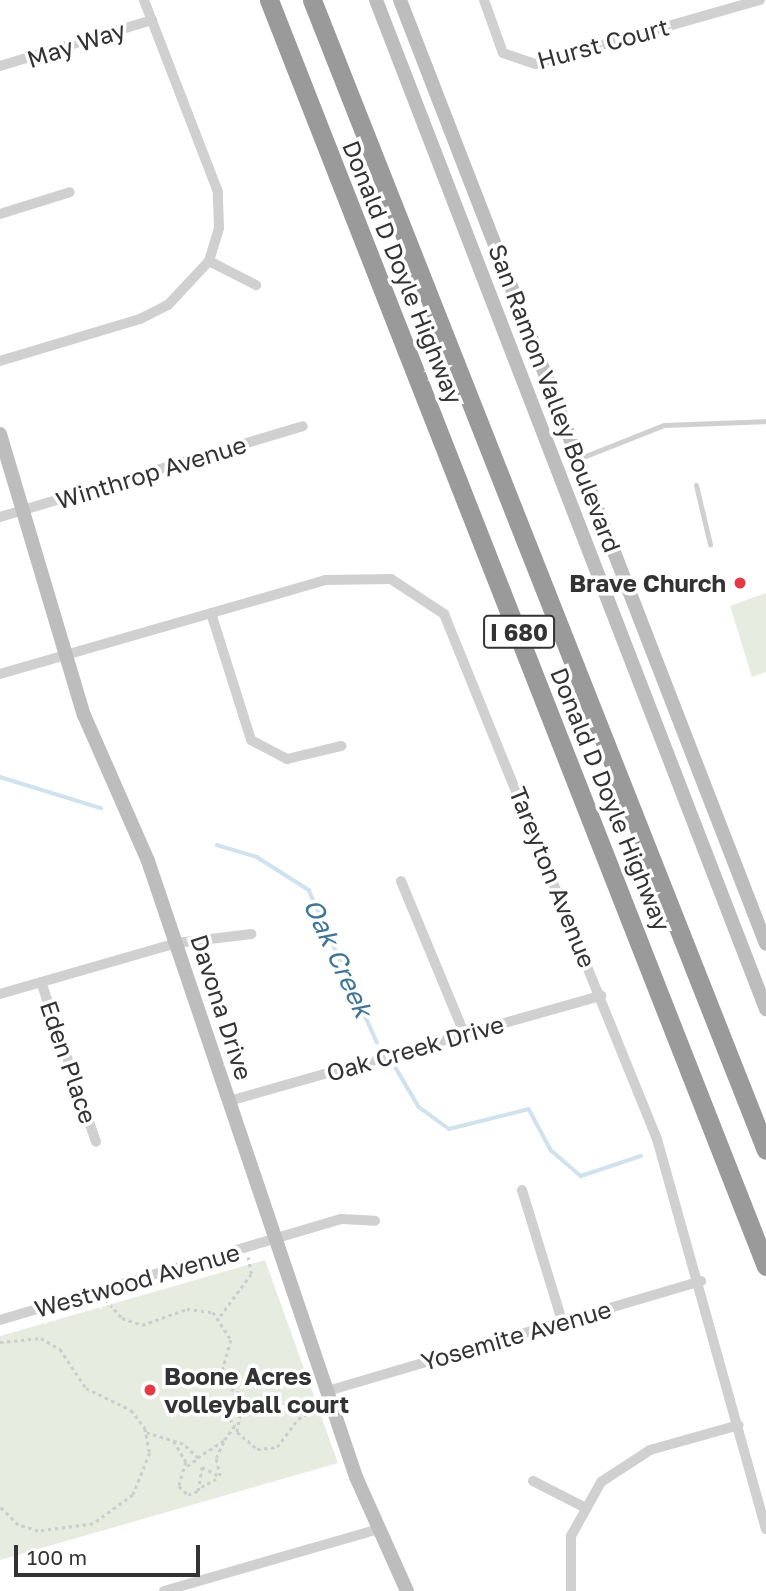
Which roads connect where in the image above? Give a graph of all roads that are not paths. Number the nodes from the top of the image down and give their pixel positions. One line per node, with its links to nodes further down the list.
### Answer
1 (144, 0): 8 (street)
2 (269, 0): 45 (highway, Donald D Doyle Highway / I 680)
3 (313, 0): 41 (highway, Donald D Doyle Highway / I 680)
4 (376, 0): 13 (main road, San Ramon Valley Boulevard)
5 (400, 0): 12 (main road, San Ramon Valley Boulevard)
6 (484, 0): 7 (street, Hurst Court)
7 (760, 0)
8 (152, 20): 9 (street, May Way); 14 (street)
9 (0, 66)
10 (70, 192): 11 (street)
11 (0, 214)
12 (487, 218): 13 (lane); 20 (main road, San Ramon Valley Boulevard)
13 (463, 226): 21 (main road, San Ramon Valley Boulevard)
14 (209, 261): 15 (street); 16 (street)
15 (256, 285)
16 (0, 361)
17 (766, 421): 20 (lane)
18 (303, 426): 23 (street, Winthrop Avenue)
19 (0, 434): 23 (main road, Davona Drive)
20 (579, 459): 21 (main road); 33 (main road, San Ramon Valley Boulevard)
21 (558, 467): 37 (main road, San Ramon Valley Boulevard)
22 (696, 485): 25 (lane)
23 (23, 510): 24 (street, Winthrop Avenue); 27 (main road, Davona Drive)
24 (0, 517)
25 (710, 544)
26 (211, 613): 27 (street, Tareyton Avenue); 29 (street); 36 (street, Tareyton Avenue)
27 (65, 656): 28 (street, Tareyton Avenue); 32 (main road, Davona Drive)
28 (0, 674)
29 (341, 746)
30 (401, 881): 38 (street)
31 (251, 934): 32 (street)
32 (177, 943): 34 (street); 39 (main road, Davona Drive)
33 (766, 944)
34 (41, 982): 35 (street); 40 (street, Eden Place)
35 (0, 994)
36 (601, 996): 38 (street, Oak Creek Drive); 46 (street, Tareyton Avenue)
37 (766, 1007)
38 (464, 1033): 39 (street, Oak Creek Drive)
39 (229, 1101): 44 (main road, Davona Drive)
40 (96, 1142)
41 (766, 1150)
42 (522, 1190): 48 (street)
43 (375, 1222): 44 (street, Westwood Avenue)
44 (273, 1240): 47 (street, Westwood Avenue); 49 (main road, Davona Drive)
45 (766, 1266)
46 (701, 1281): 48 (street, Yosemite Avenue); 50 (street, Tareyton Avenue)
47 (0, 1320)
48 (562, 1321): 49 (street, Yosemite Avenue)
49 (333, 1397): 54 (main road, Davona Drive)
50 (739, 1425): 52 (street); 53 (street, Tareyton Avenue)
51 (533, 1481): 52 (street)
52 (582, 1506): 57 (street)
53 (766, 1529)
54 (376, 1530): 55 (street); 56 (main road, Davona Drive)
55 (164, 1591)
56 (407, 1591)
57 (571, 1591)

